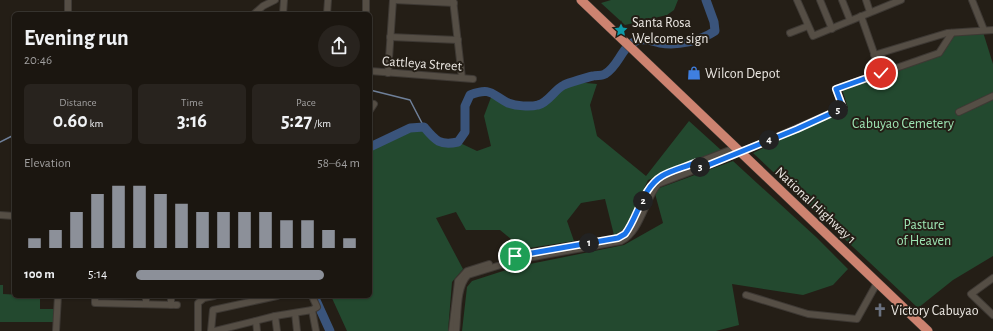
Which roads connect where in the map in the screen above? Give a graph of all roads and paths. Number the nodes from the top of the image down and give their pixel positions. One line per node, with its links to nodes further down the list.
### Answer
1 (68, 0): 15 (street)
2 (275, 0): 16 (street)
3 (284, 0): 17 (street)
4 (328, 0): 18 (street)
5 (366, 0): 19 (street)
6 (393, 0): 14 (street); 29 (street)
7 (580, 0): 41 (highway, National Highway 1)
8 (797, 0): 23 (street)
9 (820, 0): 24 (street)
10 (842, 0): 22 (street)
11 (866, 0): 20 (street)
12 (901, 0): 20 (street)
13 (972, 0): 25 (street)
14 (454, 1): 30 (street)
15 (68, 12)
16 (256, 12)
17 (283, 12)
18 (327, 12)
19 (366, 12)
20 (870, 12): 21 (street)
21 (861, 16): 22 (street); 31 (street)
22 (850, 20): 24 (street)
23 (808, 26): 24 (street); 27 (street)
24 (832, 29)
25 (984, 30): 26 (street); 28 (street)
26 (993, 30)
27 (790, 33)
28 (952, 33): 31 (street); 34 (street)
29 (390, 36): 30 (street); 33 (street)
30 (458, 40): 35 (street)
31 (874, 55): 34 (street)
32 (372, 72): 33 (street, Cattleya Street)
33 (388, 73): 35 (street, Cattleya Street)
34 (881, 73): 41 (street)
35 (462, 78): 36 (street, Cattleya Street)
36 (473, 79)
37 (993, 96): 40 (street)
38 (374, 104): 39 (street)
39 (372, 107)
40 (959, 112)
41 (737, 150): 42 (street); 46 (highway, National Highway 1)
42 (699, 165): 71 (street); 72 (street)
43 (0, 215): 44 (street)
44 (12, 216)
45 (993, 278): 61 (street)
46 (877, 283): 47 (street); 73 (highway, National Highway 1)
47 (746, 295)
48 (58, 298): 64 (street)
49 (95, 298): 56 (street)
50 (120, 298): 56 (street)
51 (146, 298): 57 (street)
52 (172, 298): 57 (street)
53 (204, 298): 65 (street)
54 (268, 298): 66 (street)
55 (313, 298): 58 (street)
56 (120, 303): 57 (street)
57 (146, 304)
58 (312, 310): 59 (street); 70 (street)
59 (295, 313): 60 (street); 69 (street)
60 (276, 316): 62 (street); 68 (street)
61 (993, 316)
62 (256, 321): 63 (street); 67 (street)
63 (237, 328): 66 (street)
64 (56, 331)
65 (198, 331)
66 (212, 331)
67 (257, 331)
68 (277, 331)
69 (297, 331)
70 (316, 331)
71 (452, 331)
72 (456, 331)
73 (928, 331)

